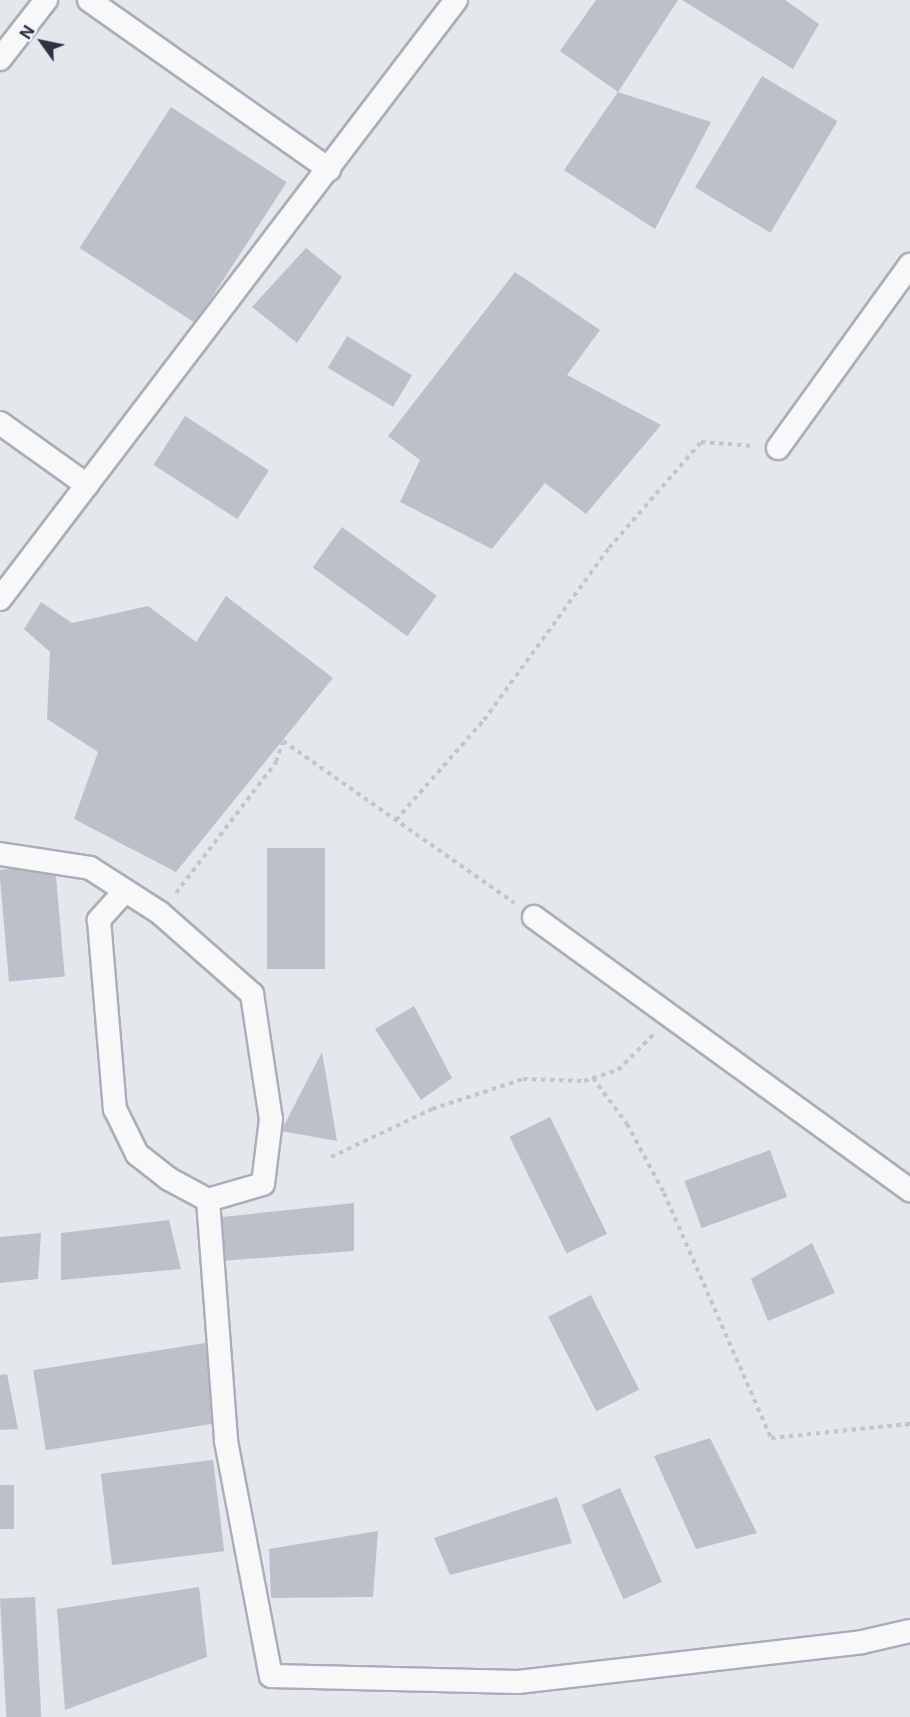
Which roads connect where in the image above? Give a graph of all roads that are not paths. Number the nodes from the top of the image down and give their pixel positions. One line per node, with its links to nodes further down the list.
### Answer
1 (46, 0): 4 (street)
2 (90, 0): 5 (street)
3 (456, 0): 5 (street)
4 (0, 58)
5 (329, 169): 9 (street)
6 (910, 265): 8 (street)
7 (0, 423): 9 (street)
8 (778, 448)
9 (87, 486): 10 (street)
10 (0, 599)
11 (0, 854): 12 (street)
12 (124, 892): 15 (street); 15 (street)
13 (534, 917): 14 (street)
14 (910, 1190)
15 (208, 1200): 16 (street)
16 (910, 1631)

